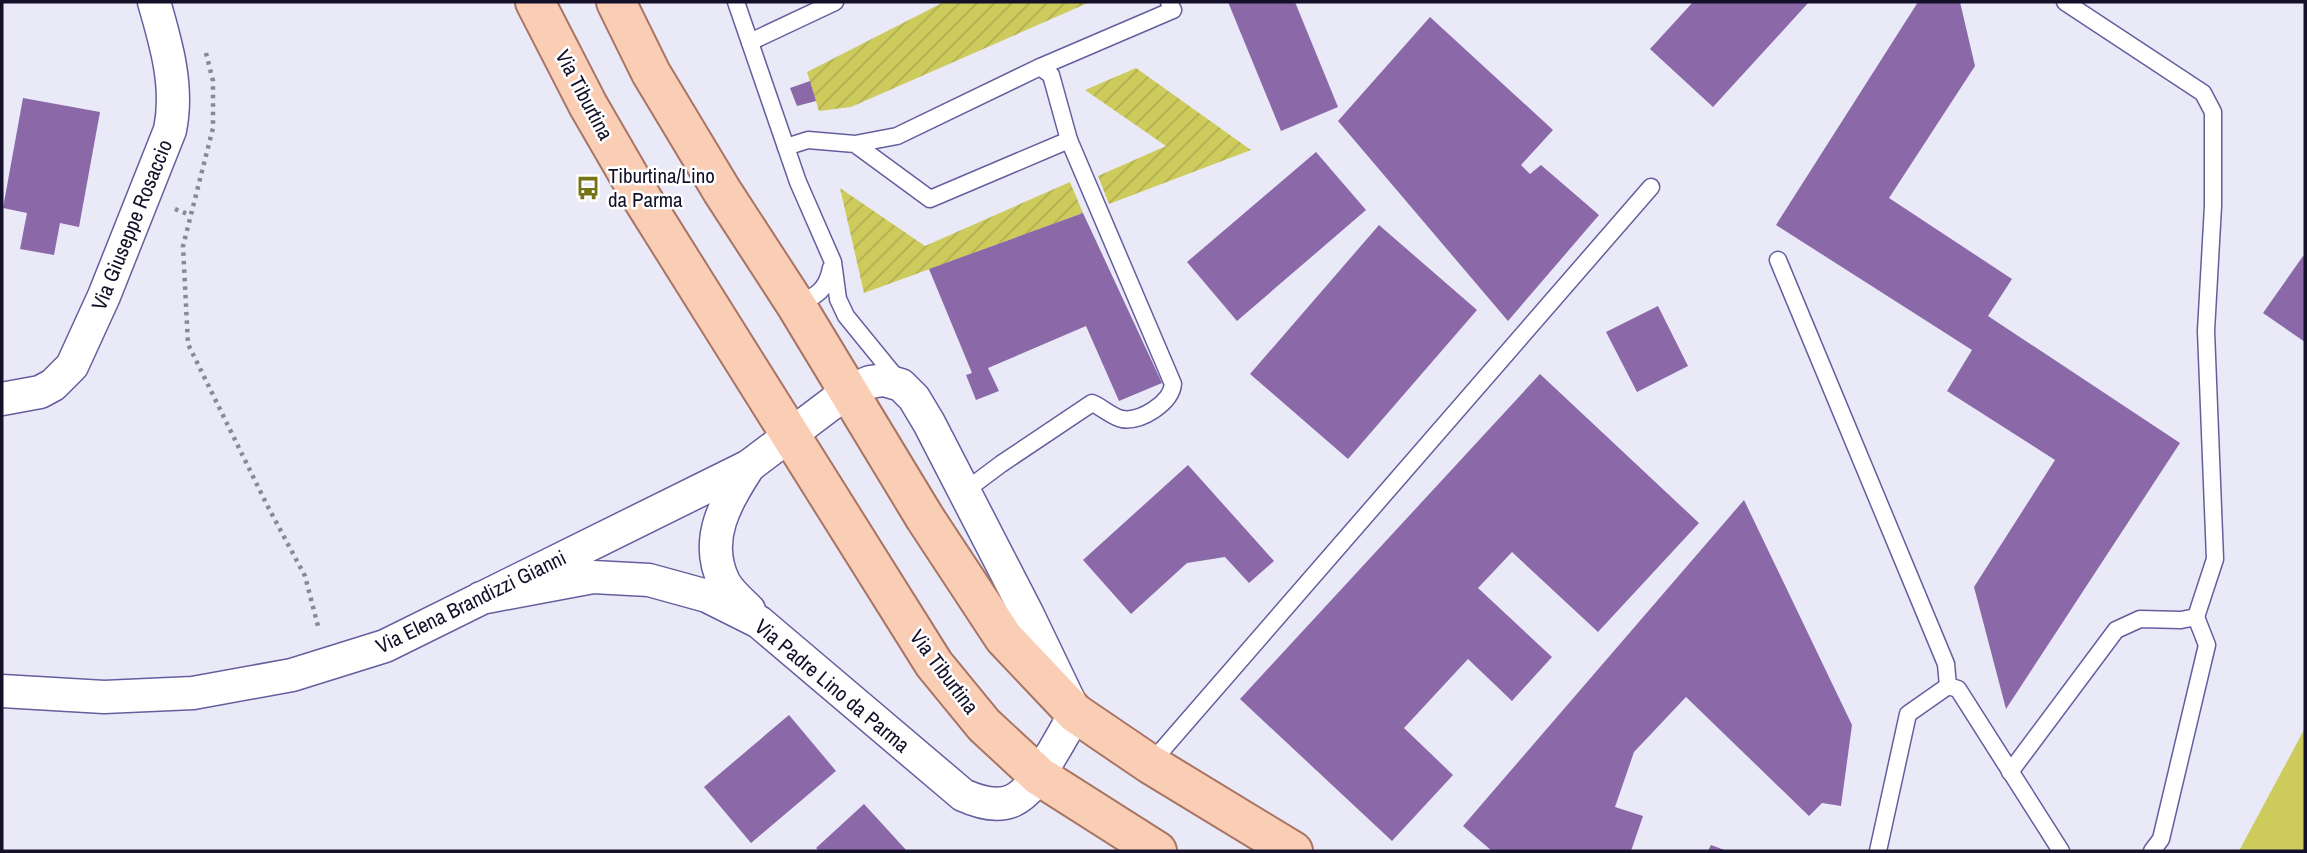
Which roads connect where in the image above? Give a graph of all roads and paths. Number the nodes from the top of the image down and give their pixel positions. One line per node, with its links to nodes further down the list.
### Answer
1 (154, 2): 20 (street, Via Giuseppe Rosaccio)
2 (536, 2): 21 (main road, Via Tiburtina)
3 (616, 2): 17 (main road)
4 (736, 2): 8 (lane)
5 (835, 2): 8 (lane)
6 (1169, 2): 10 (lane)
7 (2065, 2): 25 (lane)
8 (750, 42): 13 (lane)
9 (204, 43): 27 (path)
10 (1040, 67): 11 (lane); 12 (lane)
11 (1069, 139): 12 (lane); 23 (lane)
12 (855, 144): 13 (lane)
13 (786, 147): 16 (lane)
14 (1651, 187): 31 (lane)
15 (1778, 260): 28 (lane)
16 (833, 262): 17 (lane); 18 (lane)
17 (796, 305): 19 (main road)
18 (901, 385): 19 (street); 23 (street)
19 (847, 391): 21 (street); 30 (main road)
20 (2, 398)
21 (790, 436): 22 (street, Via Elena Brandizzi Gianni); 33 (main road, Via Tiburtina)
22 (749, 466): 24 (street, Via Elena Brandizzi Gianni); 26 (street, Via Padre Lino da Parma)
23 (965, 491): 30 (street)
24 (481, 598): 26 (street, Via Padre Lino da Parma); 27 (street, Via Elena Brandizzi Gianni)
25 (2196, 617): 32 (lane); 38 (lane)
26 (759, 622): 33 (street, Via Padre Lino da Parma)
27 (328, 663): 29 (street, Via Elena Brandizzi Gianni)
28 (1948, 686): 32 (lane); 36 (lane)
29 (2, 691)
30 (1075, 713): 31 (main road); 33 (street)
31 (1150, 764): 35 (main road)
32 (2010, 772): 37 (lane)
33 (1039, 776): 34 (main road, Via Tiburtina)
34 (1157, 851)
35 (1293, 851)
36 (1878, 851)
37 (2061, 851)
38 (2152, 851)

